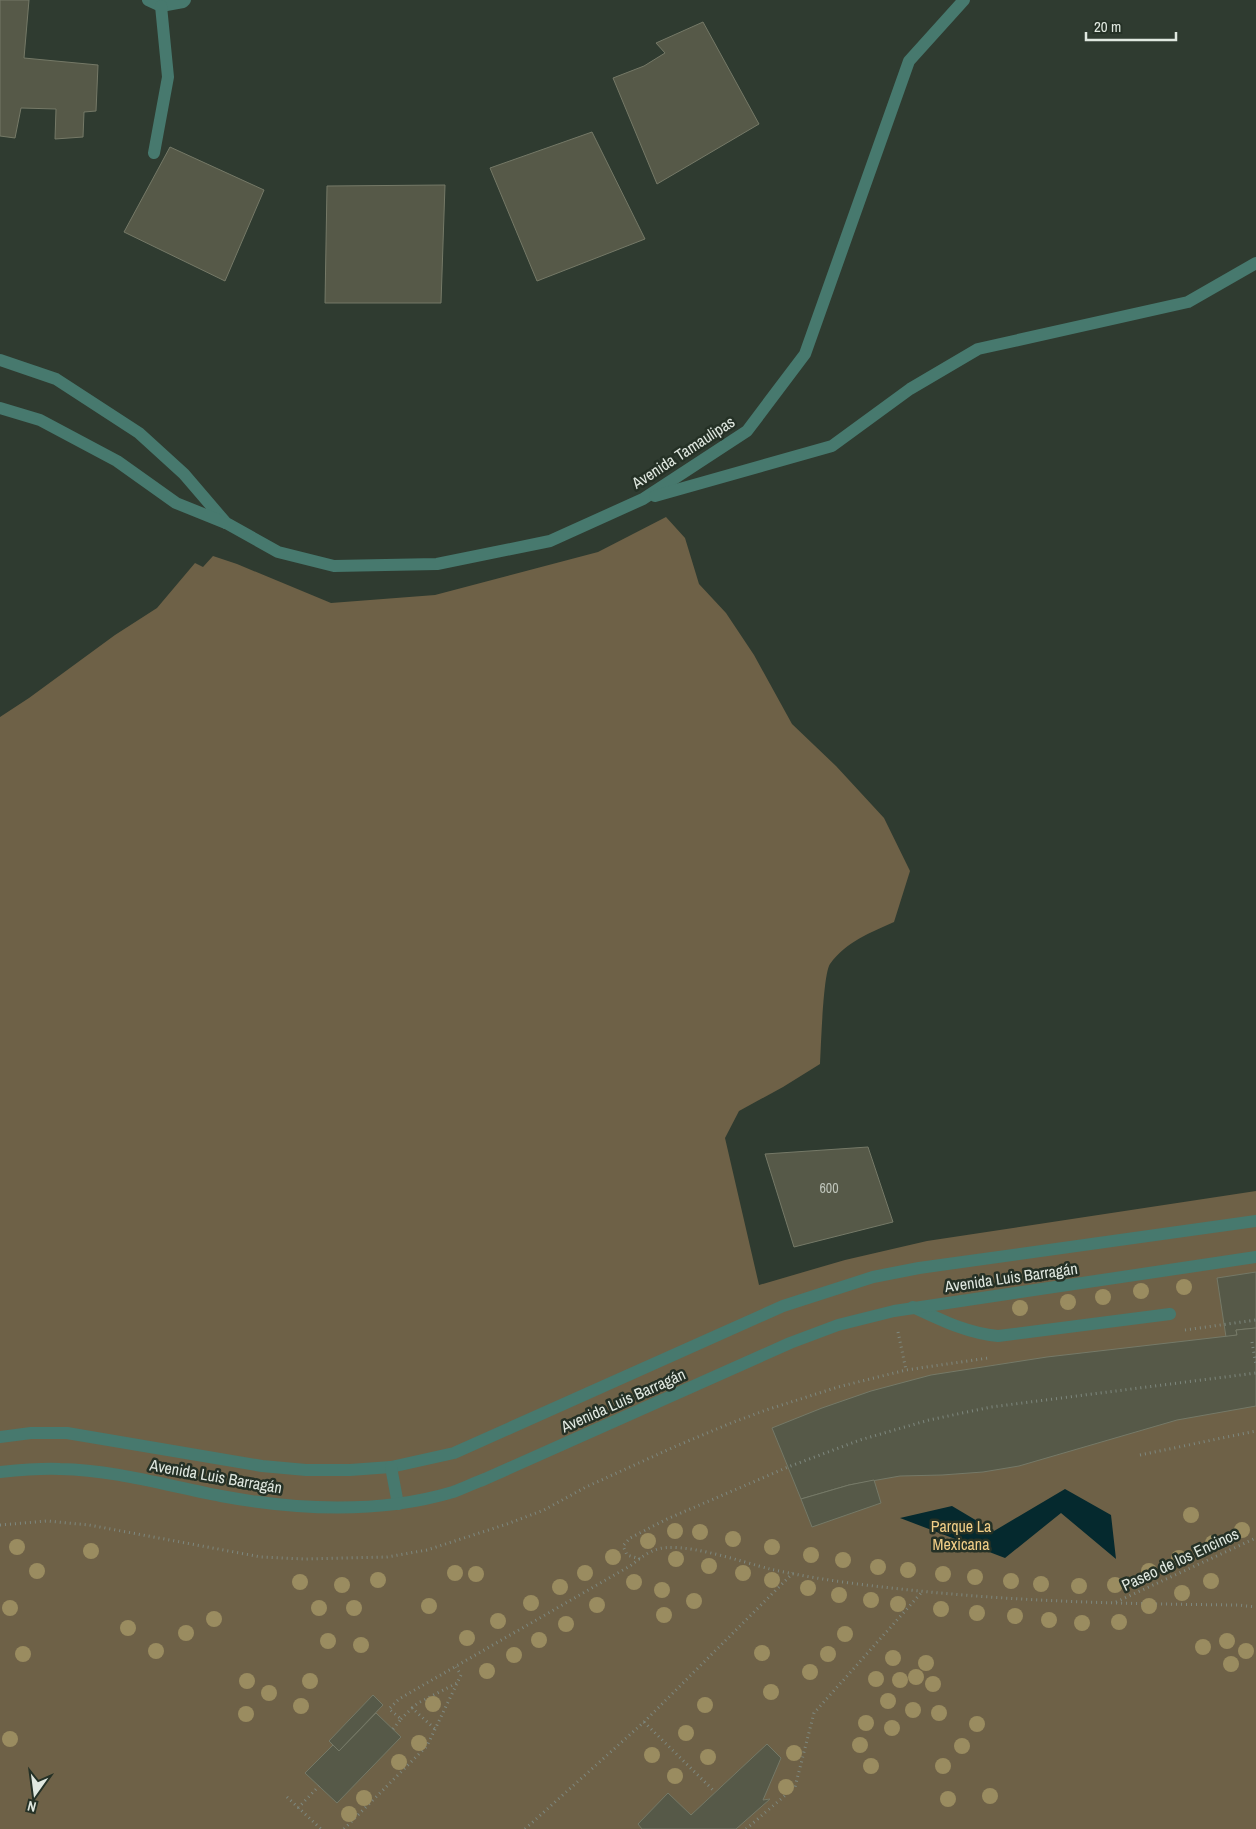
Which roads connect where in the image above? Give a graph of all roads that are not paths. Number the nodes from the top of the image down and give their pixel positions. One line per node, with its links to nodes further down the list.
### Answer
1 (148, 0): 4 (street)
2 (184, 0): 4 (street)
3 (964, 0): 9 (street, Avenida Tamaulipas)
4 (161, 6): 5 (street)
5 (154, 153)
6 (1256, 263): 9 (street)
7 (0, 360): 10 (street, Avenida Tamaulipas)
8 (0, 408): 10 (street, Avenida Tamaulipas)
9 (643, 499): 10 (street, Avenida Tamaulipas)
10 (228, 524)
11 (1256, 1221): 16 (street, Avenida Luis Barragán)
12 (1256, 1257): 13 (street, Avenida Luis Barragán)
13 (913, 1308): 14 (street); 18 (street, Avenida Luis Barragán)
14 (1170, 1314)
15 (0, 1438): 16 (street, Avenida Luis Barragán)
16 (391, 1467): 18 (street)
17 (0, 1472): 18 (street, Avenida Luis Barragán)
18 (398, 1504)

